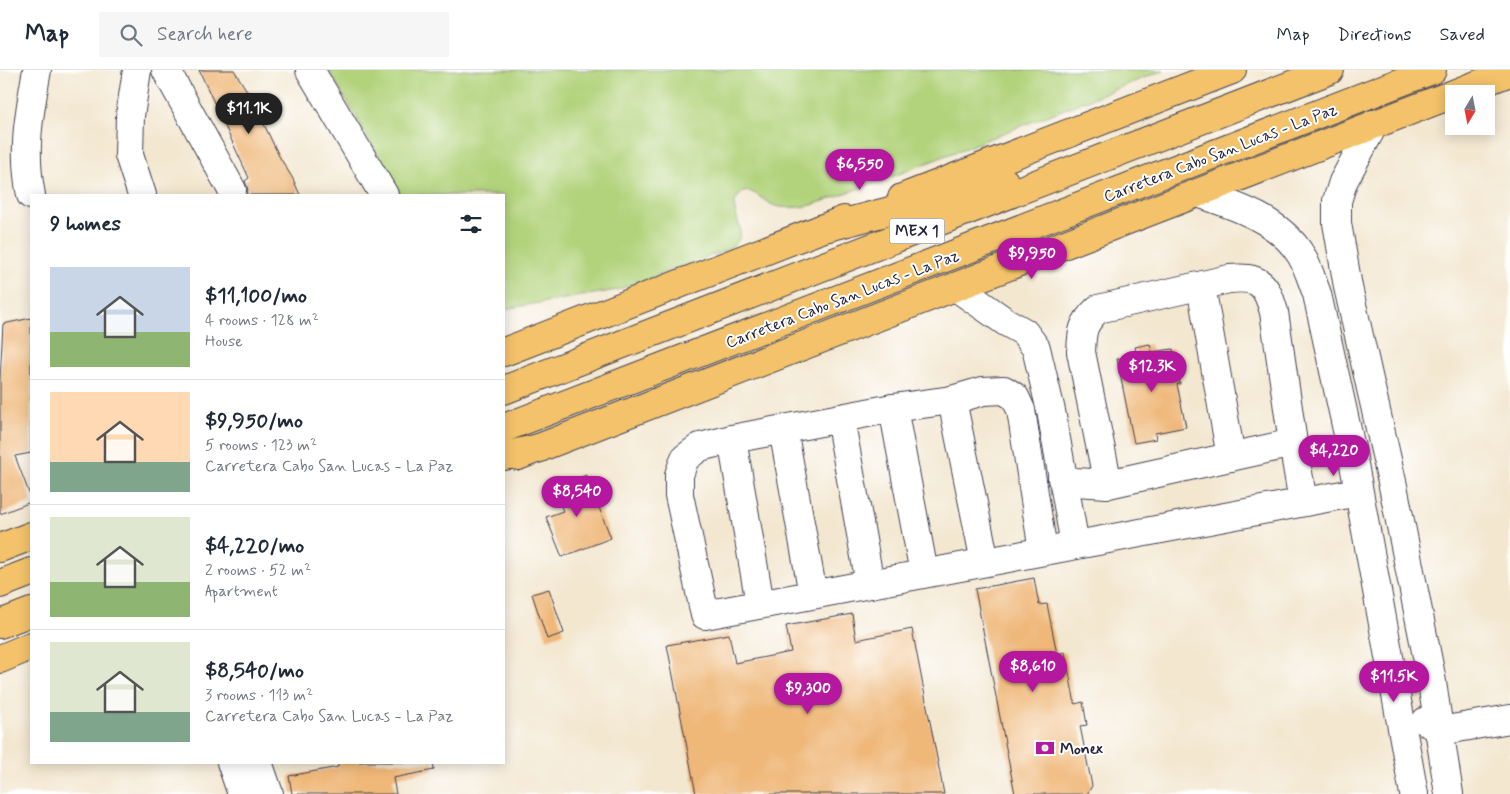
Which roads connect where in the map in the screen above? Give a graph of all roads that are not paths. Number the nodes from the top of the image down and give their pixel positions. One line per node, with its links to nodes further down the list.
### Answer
1 (37, 70): 13 (street)
2 (137, 70): 14 (street)
3 (166, 70): 11 (street)
4 (310, 70): 15 (street)
5 (1232, 70): 16 (main road)
6 (1330, 70): 10 (main road, MEX 1)
7 (1432, 70): 24 (main road, Carretera Cabo San Lucas - La Paz / MEX 1)
8 (1510, 72): 9 (main road)
9 (1374, 124): 12 (main road); 55 (street)
10 (1136, 146): 16 (main road); 20 (main road, MEX 1)
11 (232, 190)
12 (1198, 193): 18 (main road); 34 (street)
13 (31, 194)
14 (142, 194)
15 (383, 194)
16 (821, 229): 19 (main road)
17 (1201, 286): 27 (street); 30 (street); 33 (street)
18 (956, 287): 28 (main road); 32 (street)
19 (505, 352)
20 (505, 390)
21 (952, 400): 22 (street); 39 (street); 40 (street)
22 (893, 408): 23 (street); 42 (street)
23 (840, 418): 25 (street); 44 (street)
24 (505, 428)
25 (783, 429): 26 (street); 45 (street)
26 (732, 438): 46 (street); 46 (street)
27 (1292, 443): 30 (street); 35 (street)
28 (540, 448): 29 (main road); 31 (main road)
29 (505, 456)
30 (1231, 457): 33 (street)
31 (505, 462)
32 (1062, 479): 33 (street); 37 (street)
33 (1108, 484)
34 (1358, 492): 35 (street); 49 (street)
35 (1303, 502): 37 (street)
36 (30, 536): 38 (main road)
37 (1075, 545): 39 (street)
38 (0, 548)
39 (1042, 551): 40 (street)
40 (985, 562): 42 (street)
41 (30, 572): 43 (main road)
42 (924, 573): 44 (street)
43 (0, 584)
44 (870, 584): 45 (street)
45 (814, 594): 46 (street)
46 (760, 604)
47 (30, 612): 48 (main road)
48 (0, 624)
49 (1382, 624): 55 (street); 60 (street)
50 (30, 646): 51 (main road)
51 (0, 658)
52 (30, 661): 53 (street)
53 (0, 663)
54 (1510, 719): 55 (street)
55 (1440, 731): 61 (street)
56 (232, 764): 58 (street)
57 (259, 764): 59 (street)
58 (242, 794)
59 (269, 794)
60 (1414, 794)
61 (1449, 794)

